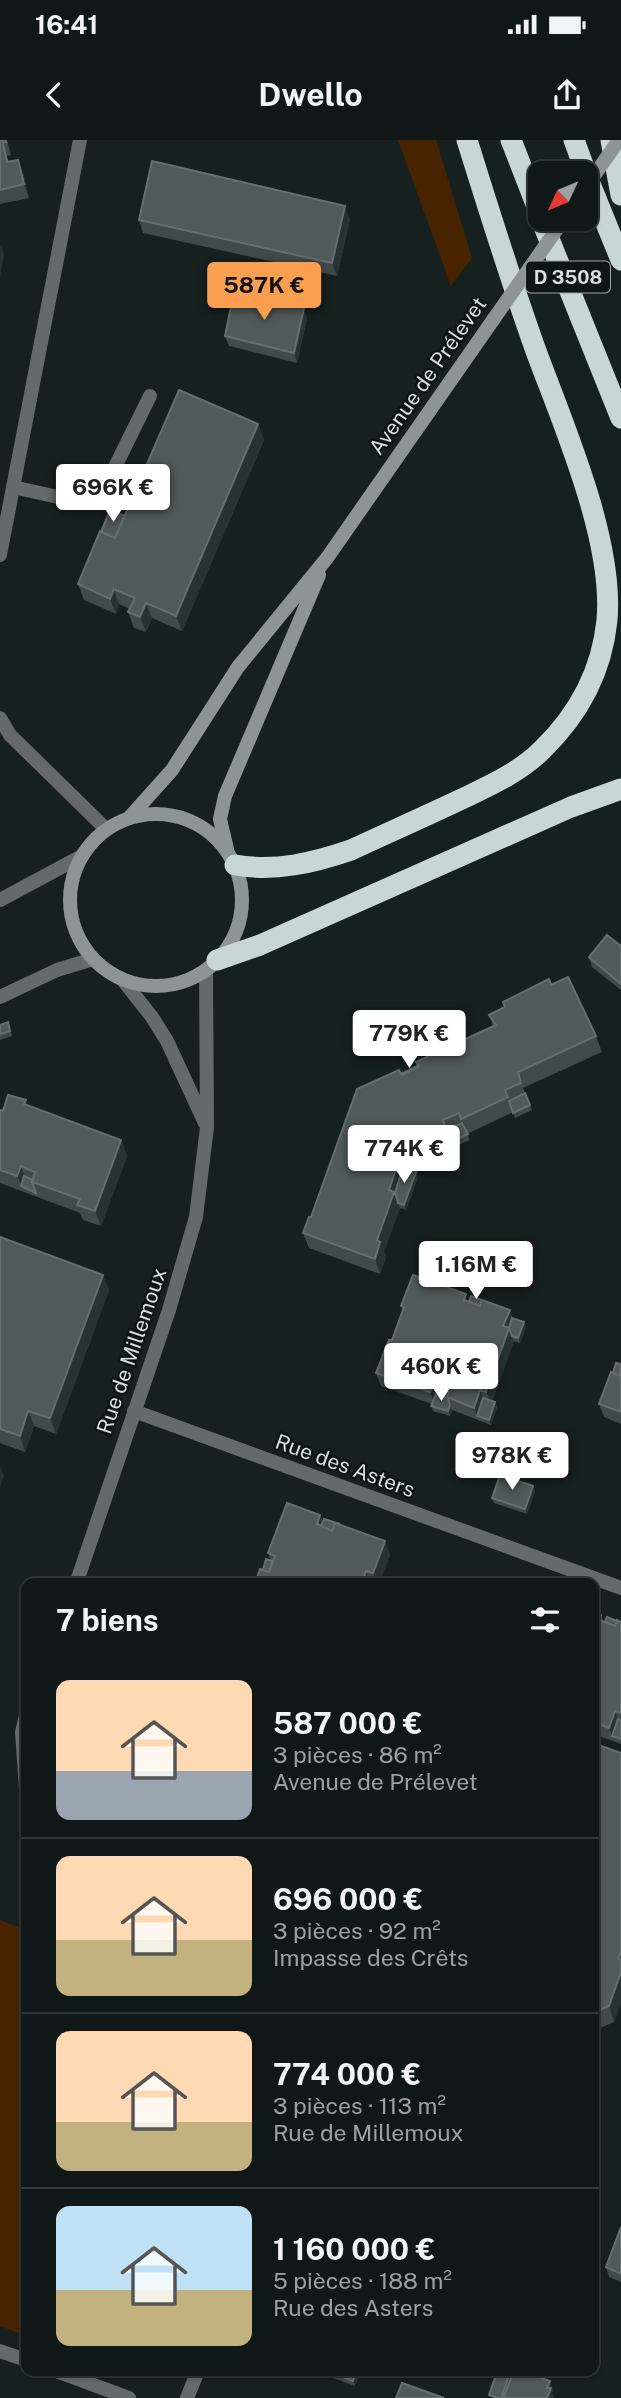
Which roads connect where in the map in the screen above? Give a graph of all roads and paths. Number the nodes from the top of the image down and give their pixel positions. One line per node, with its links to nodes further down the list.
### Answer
1 (80, 140): 21 (street)
2 (467, 140): 29 (highway)
3 (511, 140): 11 (highway)
4 (524, 140): 8 (highway)
5 (574, 140): 9 (highway, D 3508)
6 (611, 140): 12 (highway)
7 (619, 140): 10 (street, bridge)
8 (531, 161)
9 (581, 161)
10 (598, 170)
11 (528, 184)
12 (621, 195)
13 (598, 203): 17 (highway, D 3508)
14 (546, 231): 18 (highway)
15 (553, 231): 18 (highway, D 3508)
16 (556, 231): 23 (street, Avenue de Prélevet, bridge)
17 (621, 260)
18 (587, 335): 20 (highway, D 3508)
19 (150, 396): 21 (street)
20 (621, 418)
21 (13, 488): 22 (street)
22 (0, 555)
23 (327, 558): 26 (street, Avenue de Prélevet); 29 (street, Avenue de Prélevet)
24 (0, 718): 27 (street)
25 (621, 789): 32 (highway)
26 (129, 818): 27 (street); 29 (street)
27 (106, 829): 28 (street)
28 (82, 856): 30 (street); 31 (street)
29 (231, 859): 32 (street)
30 (0, 900)
31 (93, 959): 33 (street); 34 (street)
32 (211, 965): 33 (street); 35 (street, Rue de Millemoux)
33 (122, 979): 35 (street, Rue de Millemoux)
34 (0, 997)
35 (207, 1127): 36 (street, Rue de Millemoux)
36 (134, 1412): 37 (street, Rue de Millemoux); 38 (street, Rue des Asters)
37 (78, 1578)
38 (593, 1578)
39 (599, 1580): 40 (street, Rue des Asters)
40 (621, 1588)
41 (0, 2351): 42 (street)
42 (21, 2358)
43 (70, 2376): 45 (street)
44 (196, 2376): 46 (street)
45 (130, 2398)
46 (187, 2398)

